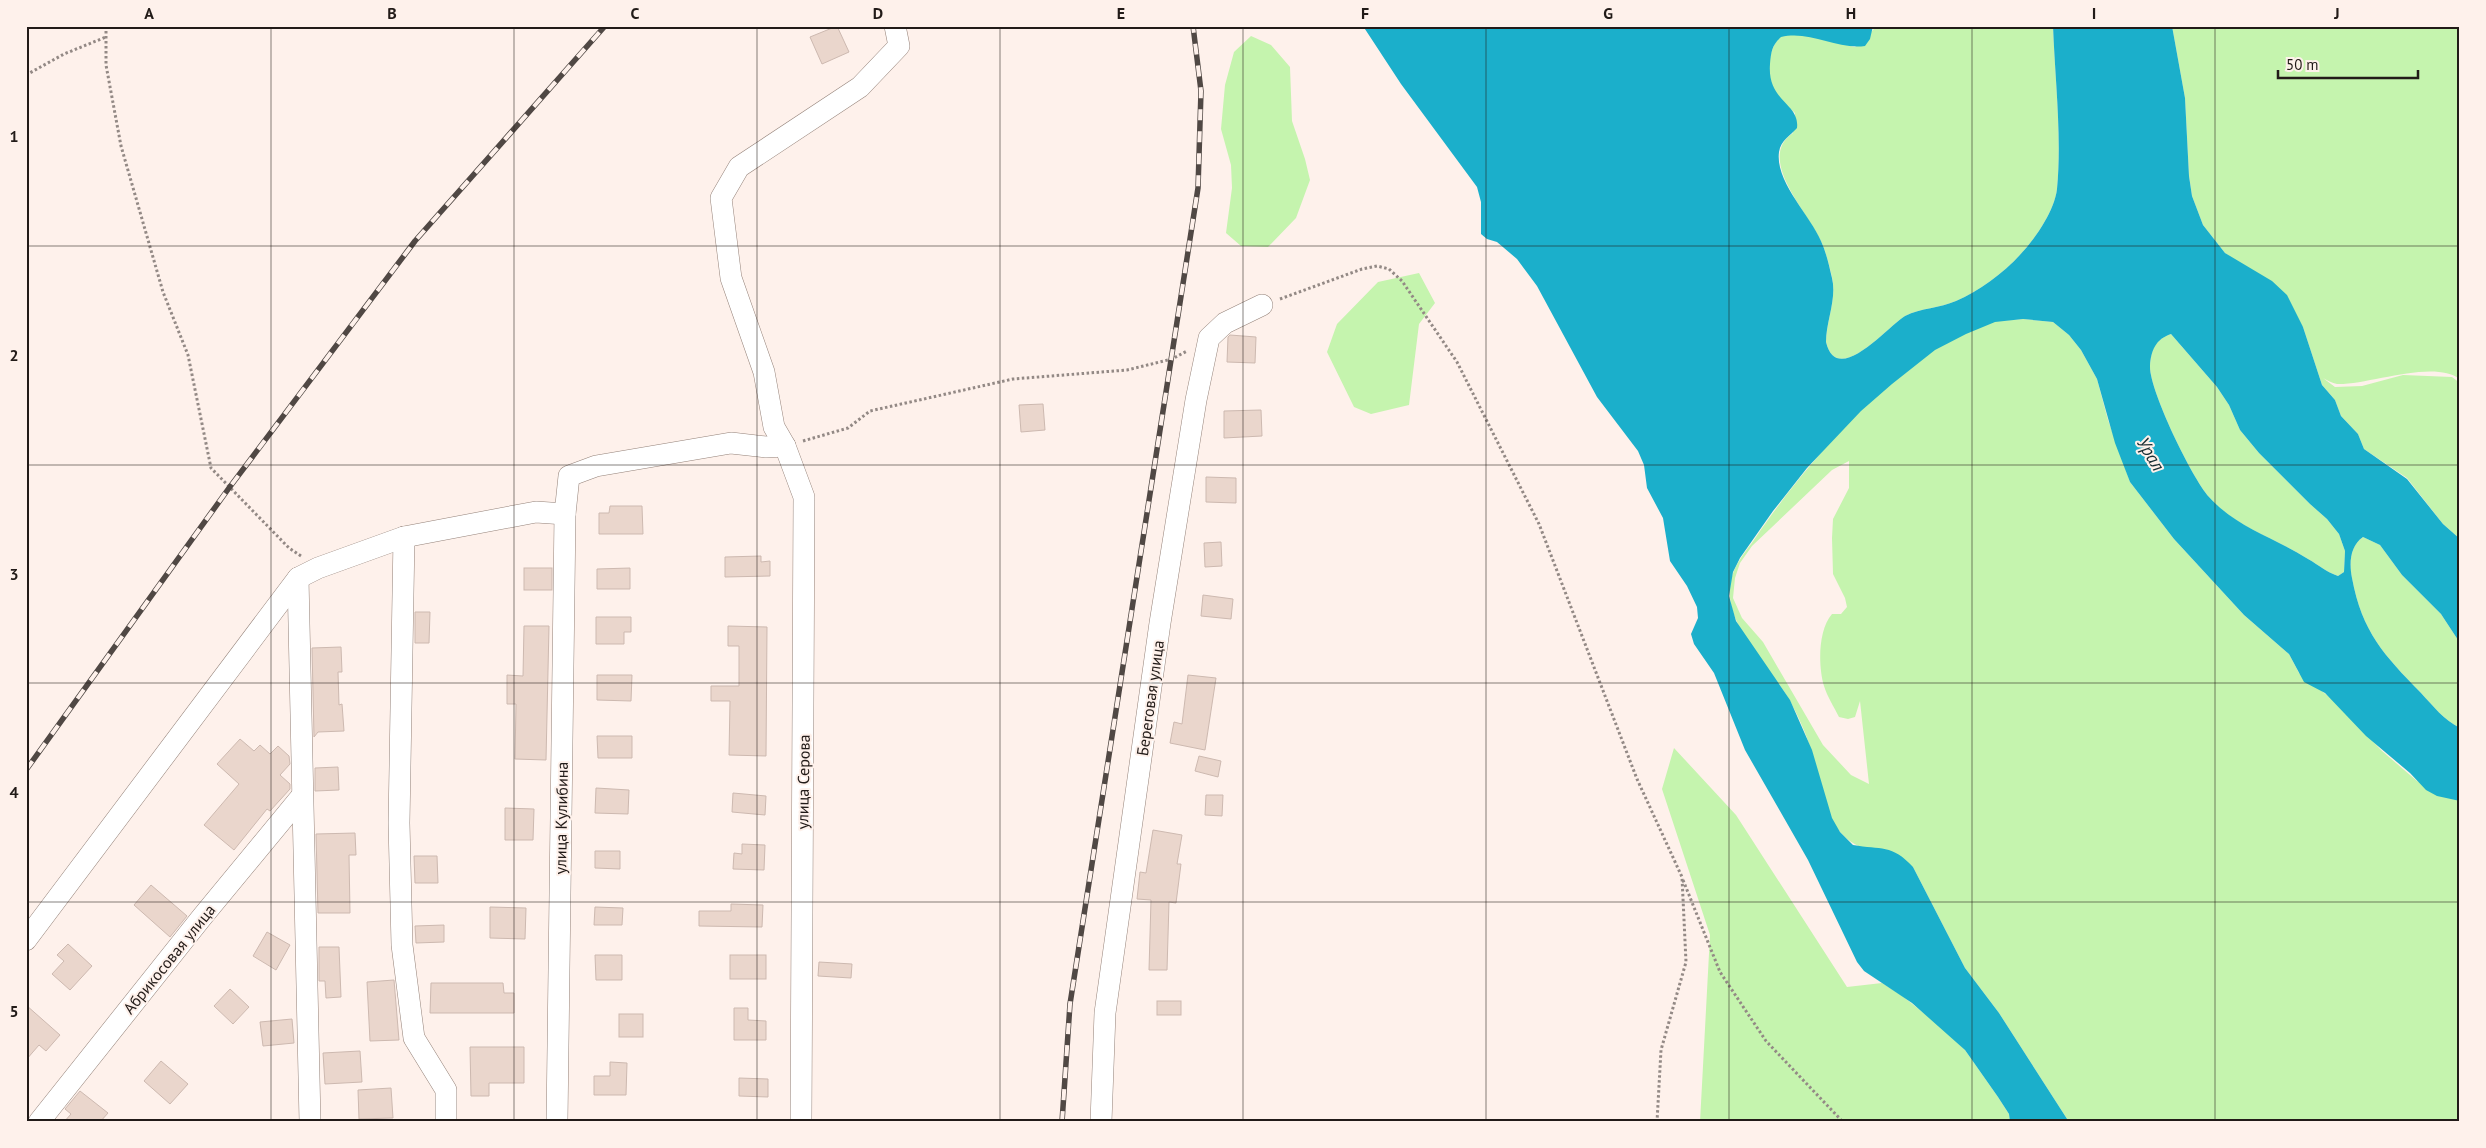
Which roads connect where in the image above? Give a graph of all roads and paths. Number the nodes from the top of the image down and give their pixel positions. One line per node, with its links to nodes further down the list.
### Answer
1 (106, 26): 3 (path)
2 (894, 26): 7 (street, улица Серова)
3 (106, 37): 4 (path); 10 (path)
4 (26, 75)
5 (1262, 305): 6 (street); 13 (path)
6 (1209, 338): 7 (path); 20 (street, Береговая улица)
7 (785, 446): 8 (street, улица Кулибина); 19 (street, улица Серова)
8 (565, 514): 9 (street); 18 (street, улица Кулибина)
9 (404, 536): 10 (street); 17 (street)
10 (318, 568): 11 (street)
11 (298, 578): 12 (street); 14 (street)
12 (301, 798): 15 (street, Абрикосовая улица); 16 (street)
13 (1682, 877): 21 (path); 22 (path)
14 (26, 940)
15 (39, 1122)
16 (310, 1122)
17 (446, 1122)
18 (558, 1122)
19 (801, 1122)
20 (1101, 1122)
21 (1658, 1122)
22 (1843, 1122)

